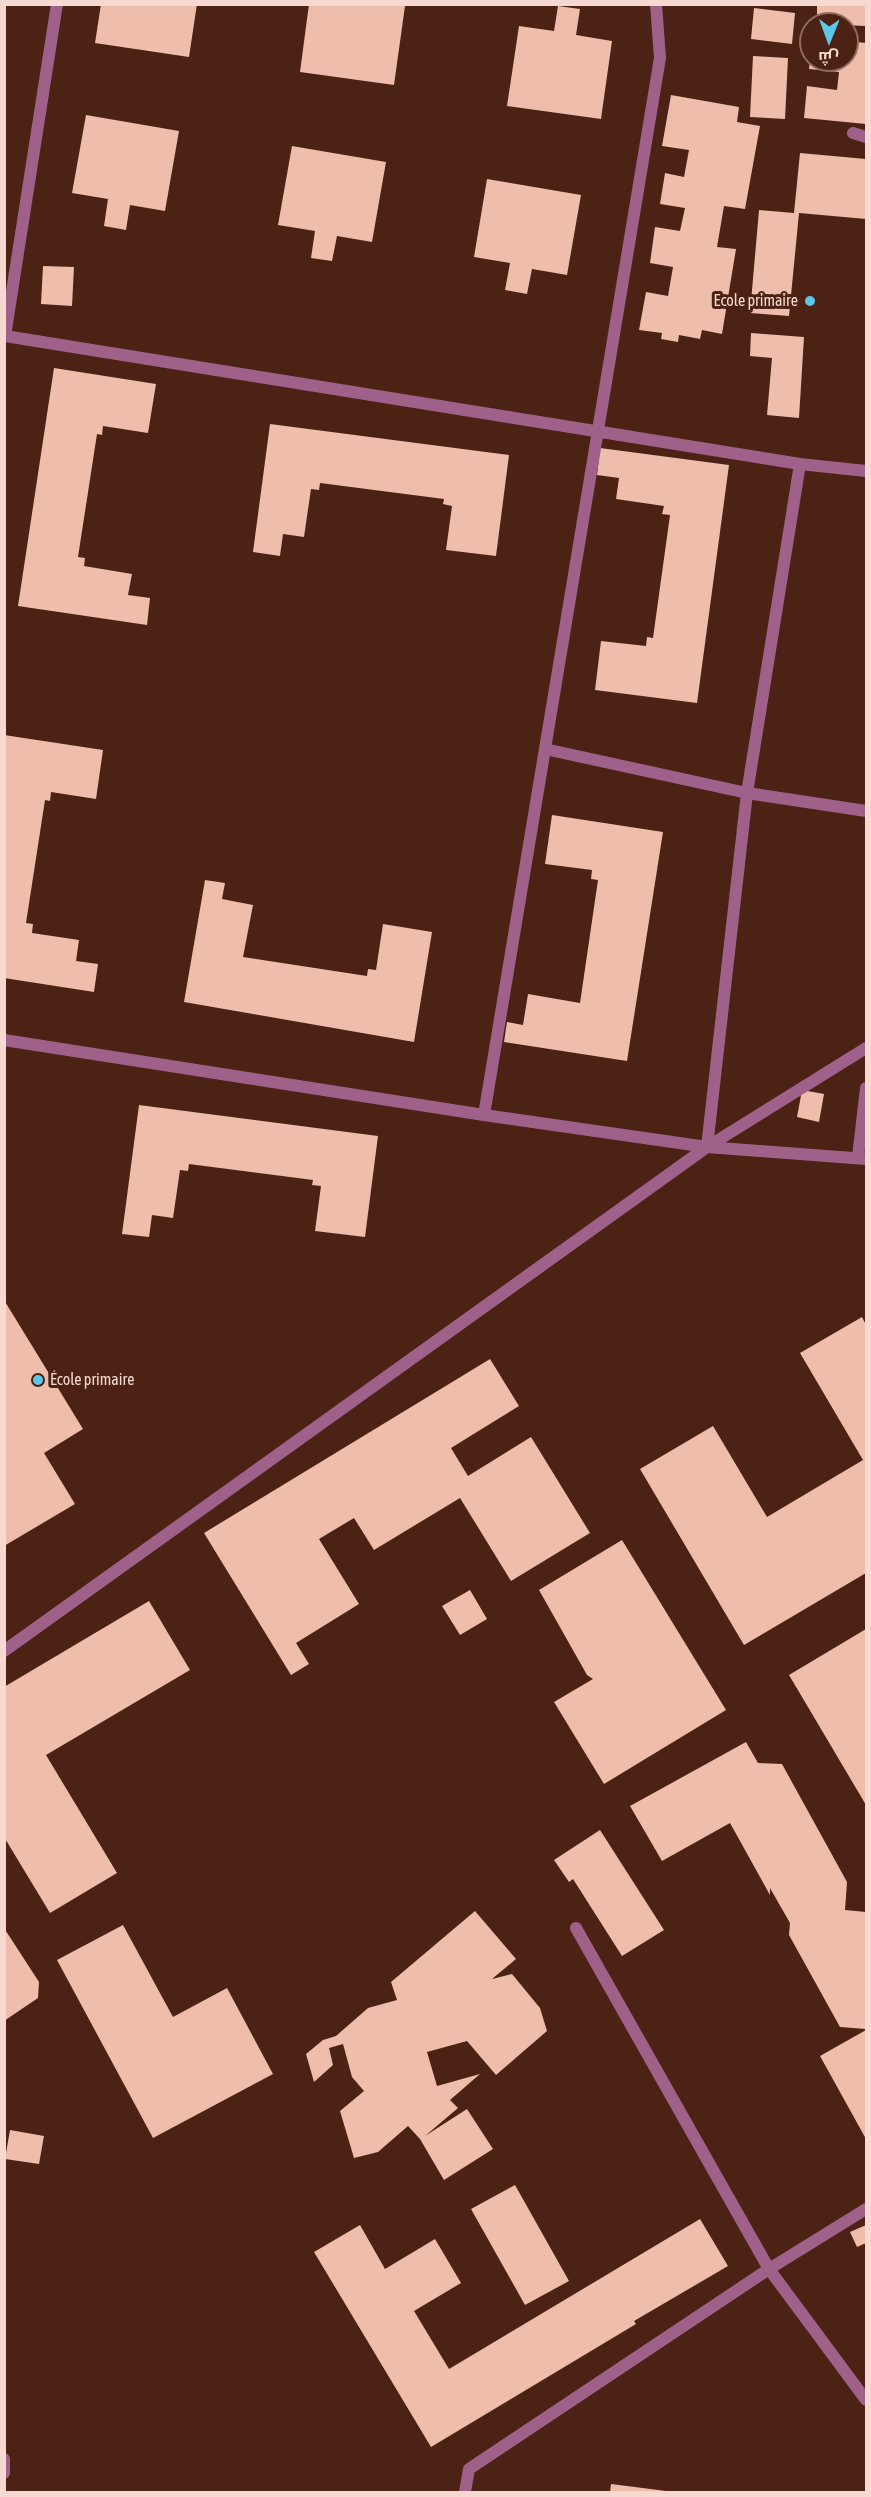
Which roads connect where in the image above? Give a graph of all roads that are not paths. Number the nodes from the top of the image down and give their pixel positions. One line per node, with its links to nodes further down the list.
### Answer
1 (57, 4): 5 (street)
2 (656, 4): 6 (street)
3 (853, 133): 4 (street)
4 (867, 136)
5 (5, 338): 6 (street)
6 (598, 431): 7 (street); 9 (street)
7 (800, 464): 8 (street); 10 (street)
8 (867, 471)
9 (545, 749): 10 (street); 15 (street)
10 (747, 794): 11 (street); 16 (street)
11 (867, 811)
12 (4, 1040): 15 (street)
13 (867, 1048): 16 (street)
14 (867, 1088): 17 (street)
15 (484, 1115): 16 (street)
16 (707, 1147): 17 (street); 18 (street)
17 (862, 1158)
18 (4, 1651)
19 (576, 1928): 21 (street)
20 (867, 2209): 21 (street)
21 (769, 2269): 22 (street); 25 (street)
22 (867, 2400)
23 (4, 2459): 24 (street)
24 (4, 2473)
25 (465, 2493)

